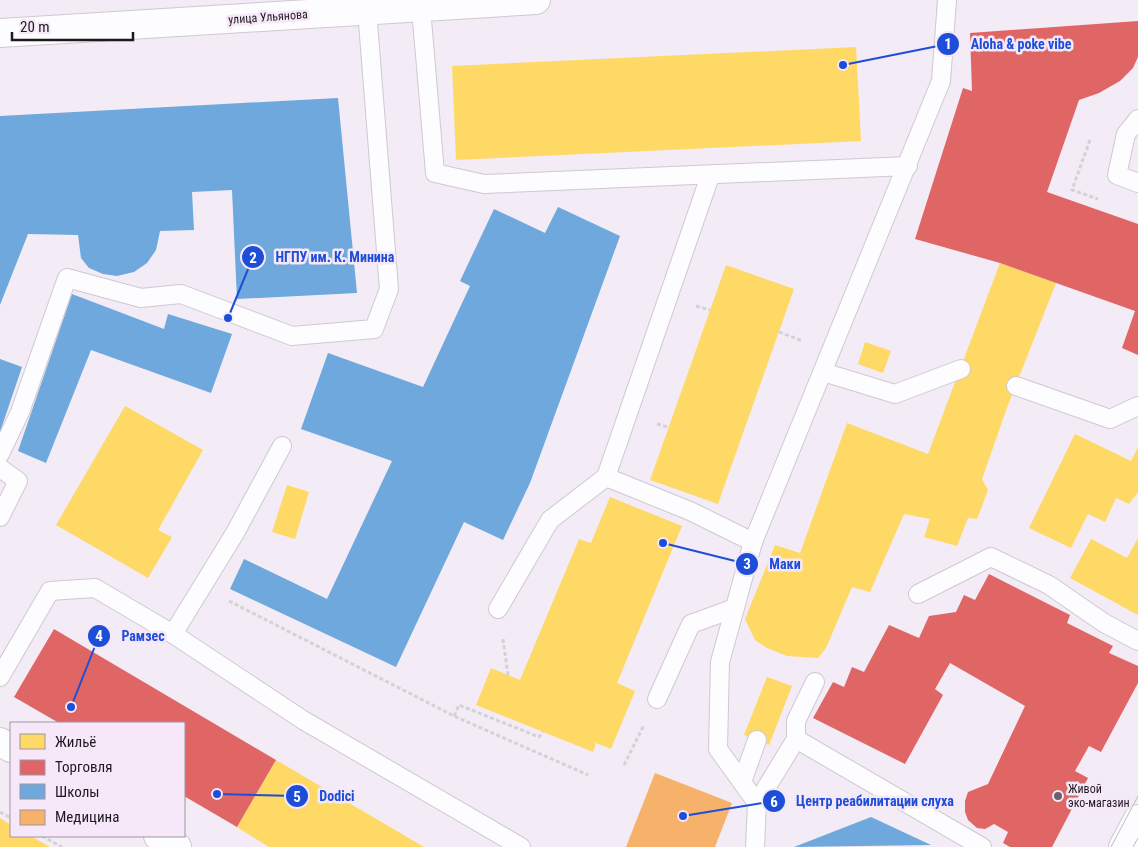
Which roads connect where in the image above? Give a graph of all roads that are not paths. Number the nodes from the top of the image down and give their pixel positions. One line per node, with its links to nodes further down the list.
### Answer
1 (536, 0): 3 (street, улица Ульянова)
2 (947, 0): 9 (lane)
3 (490, 2): 5 (street, улица Ульянова)
4 (292, 8): 6 (street, улица Ульянова); 7 (street, улица Ульянова)
5 (421, 8): 6 (street, улица Ульянова); 10 (lane)
6 (367, 10): 17 (lane)
7 (0, 33)
8 (1138, 119): 11 (lane)
9 (908, 166): 10 (lane); 13 (lane)
10 (710, 176): 19 (lane)
11 (1138, 184)
12 (961, 369): 13 (lane)
13 (823, 372): 21 (lane)
14 (1016, 386): 15 (lane)
15 (1138, 406)
16 (282, 446): 25 (lane)
17 (0, 454)
18 (0, 468): 20 (lane)
19 (606, 477): 21 (lane); 24 (lane)
20 (0, 517)
21 (753, 542): 23 (lane)
22 (918, 594): 26 (lane)
23 (735, 608): 29 (lane); 32 (lane)
24 (498, 609)
25 (173, 634): 27 (lane); 37 (lane)
26 (1138, 641)
27 (0, 677)
28 (815, 682): 31 (lane)
29 (656, 699)
30 (757, 740): 32 (lane)
31 (796, 740): 33 (lane); 39 (lane)
32 (742, 782): 33 (lane)
33 (758, 803): 38 (lane)
34 (1138, 819): 40 (street)
35 (160, 837): 36 (street)
36 (177, 847)
37 (521, 847)
38 (754, 847)
39 (982, 847)
40 (1123, 847)

